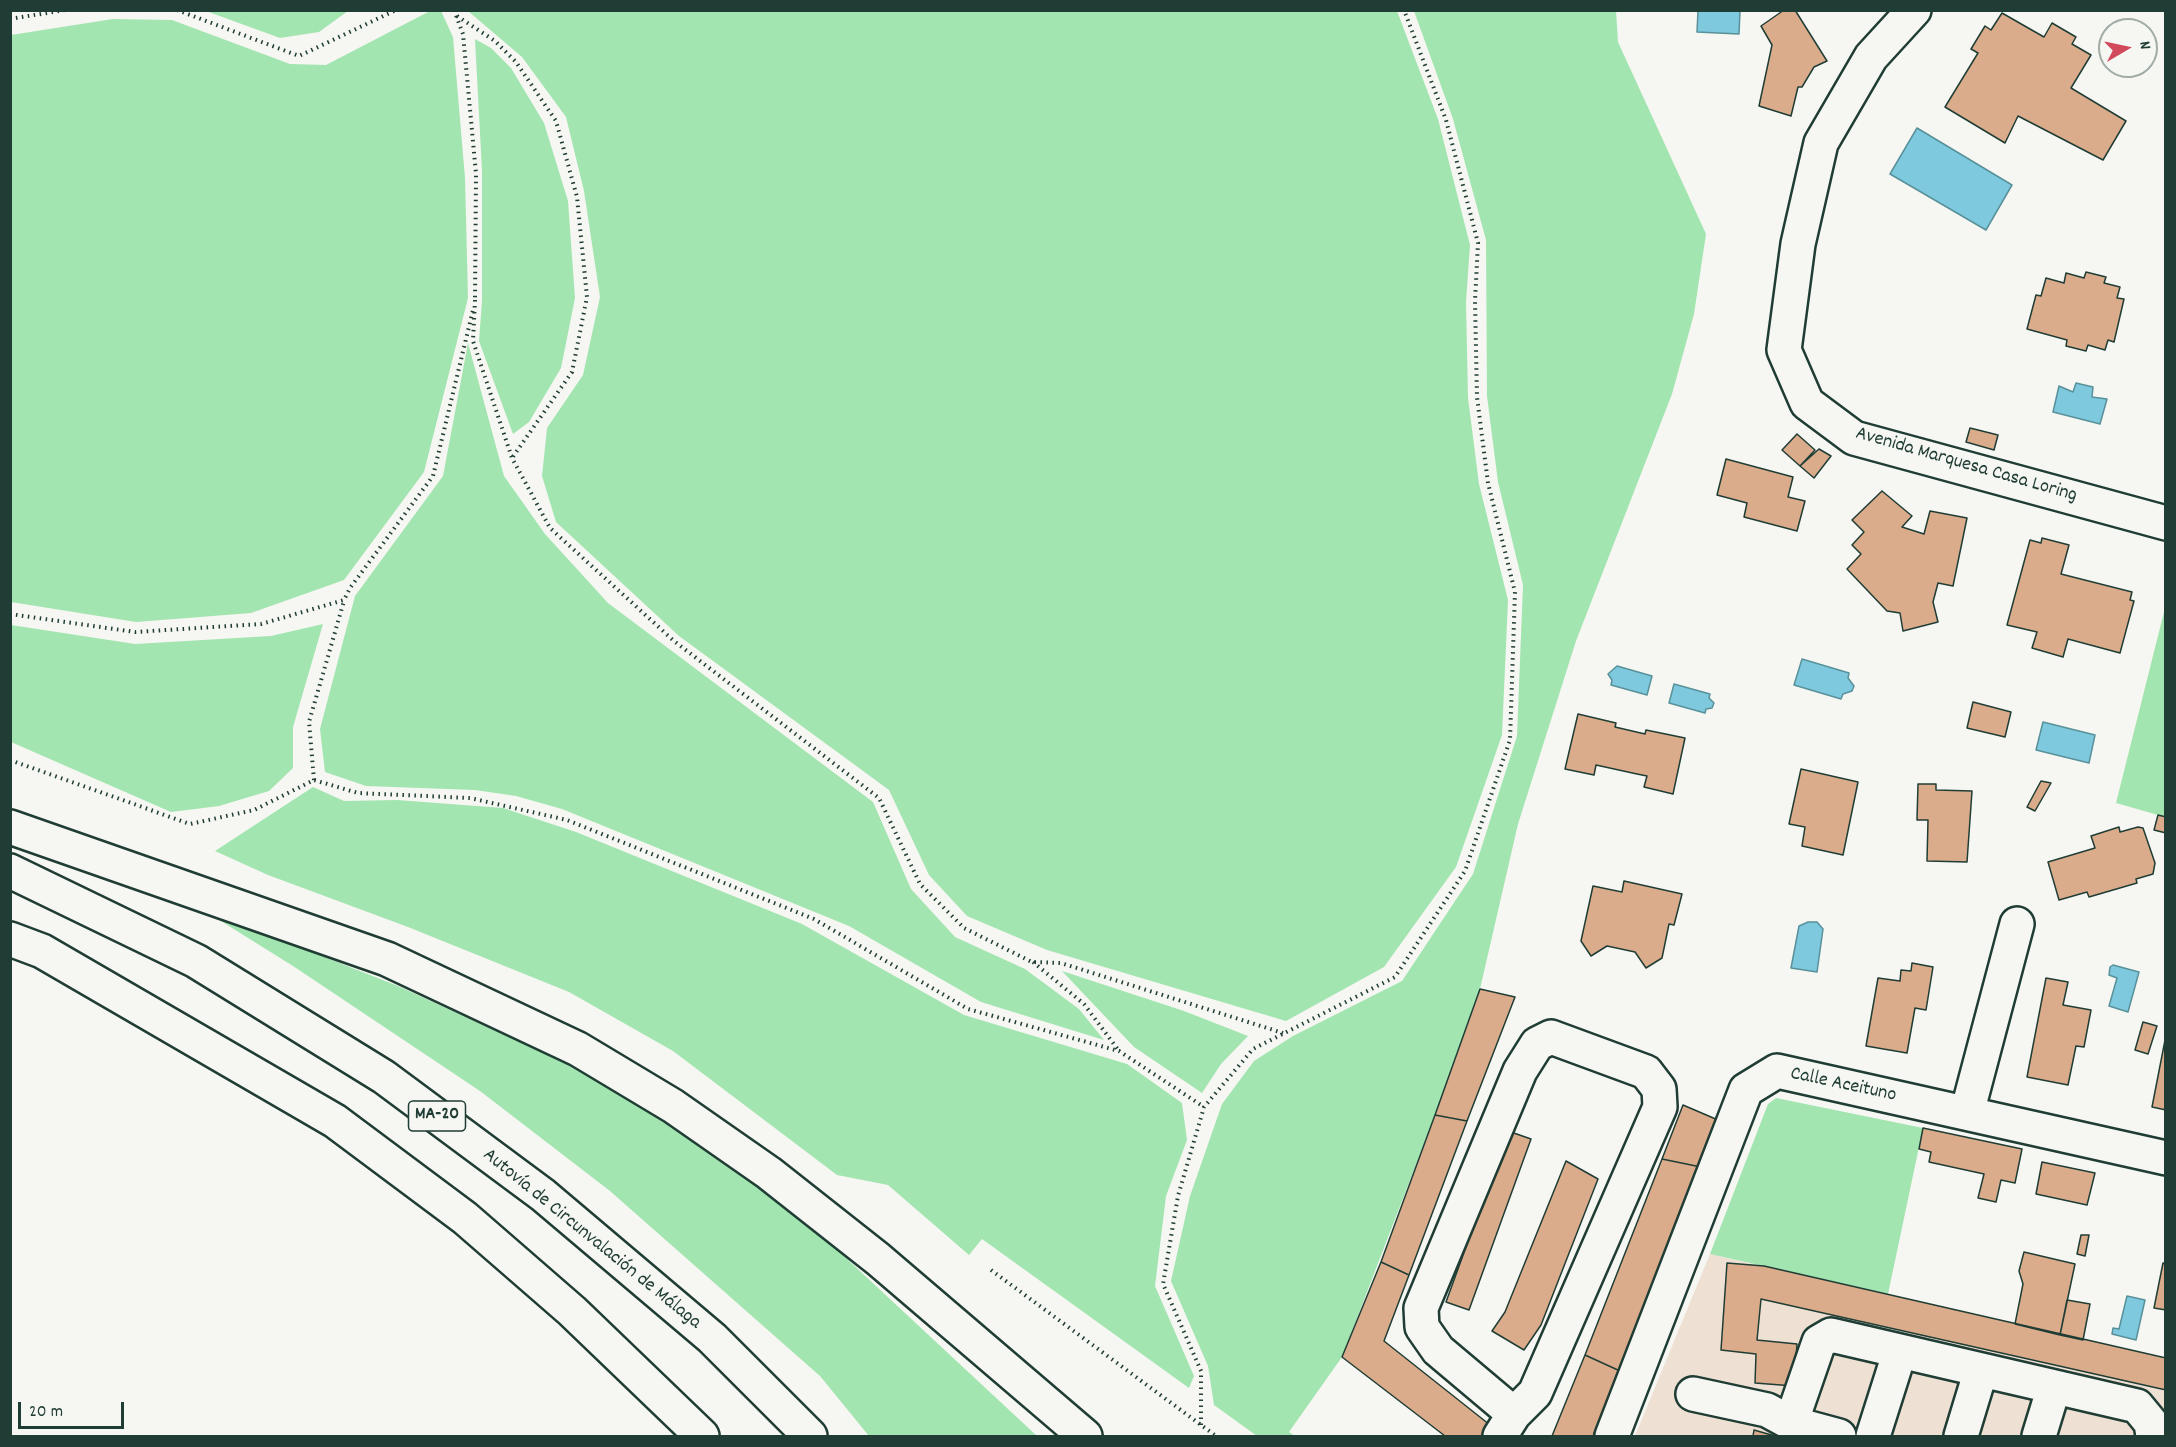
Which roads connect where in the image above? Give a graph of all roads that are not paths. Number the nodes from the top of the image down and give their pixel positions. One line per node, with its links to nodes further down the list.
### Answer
1 (1914, 10): 2 (main road, Avenida Marquesa Casa Loring)
2 (2166, 523)
3 (10, 827): 17 (main road)
4 (10, 871): 16 (main road, Autovía de Circunvalación de Málaga / MA-20)
5 (2017, 924): 7 (main road)
6 (10, 939): 15 (main road)
7 (1967, 1113): 8 (main road, Calle Aceituno); 18 (main road, Calle Aceituno)
8 (2166, 1158)
9 (1900, 1351): 10 (main road); 13 (main road); 20 (main road)
10 (1982, 1370): 11 (main road); 21 (main road)
11 (2054, 1387): 22 (main road); 23 (main road)
12 (1693, 1394): 13 (main road)
13 (1791, 1423): 19 (main road)
14 (1507, 1425): 14 (main road)
15 (702, 1437)
16 (810, 1437)
17 (1085, 1437)
18 (1612, 1437)
19 (1839, 1437)
20 (1873, 1437)
21 (1961, 1437)
22 (2039, 1437)
23 (2153, 1437)

